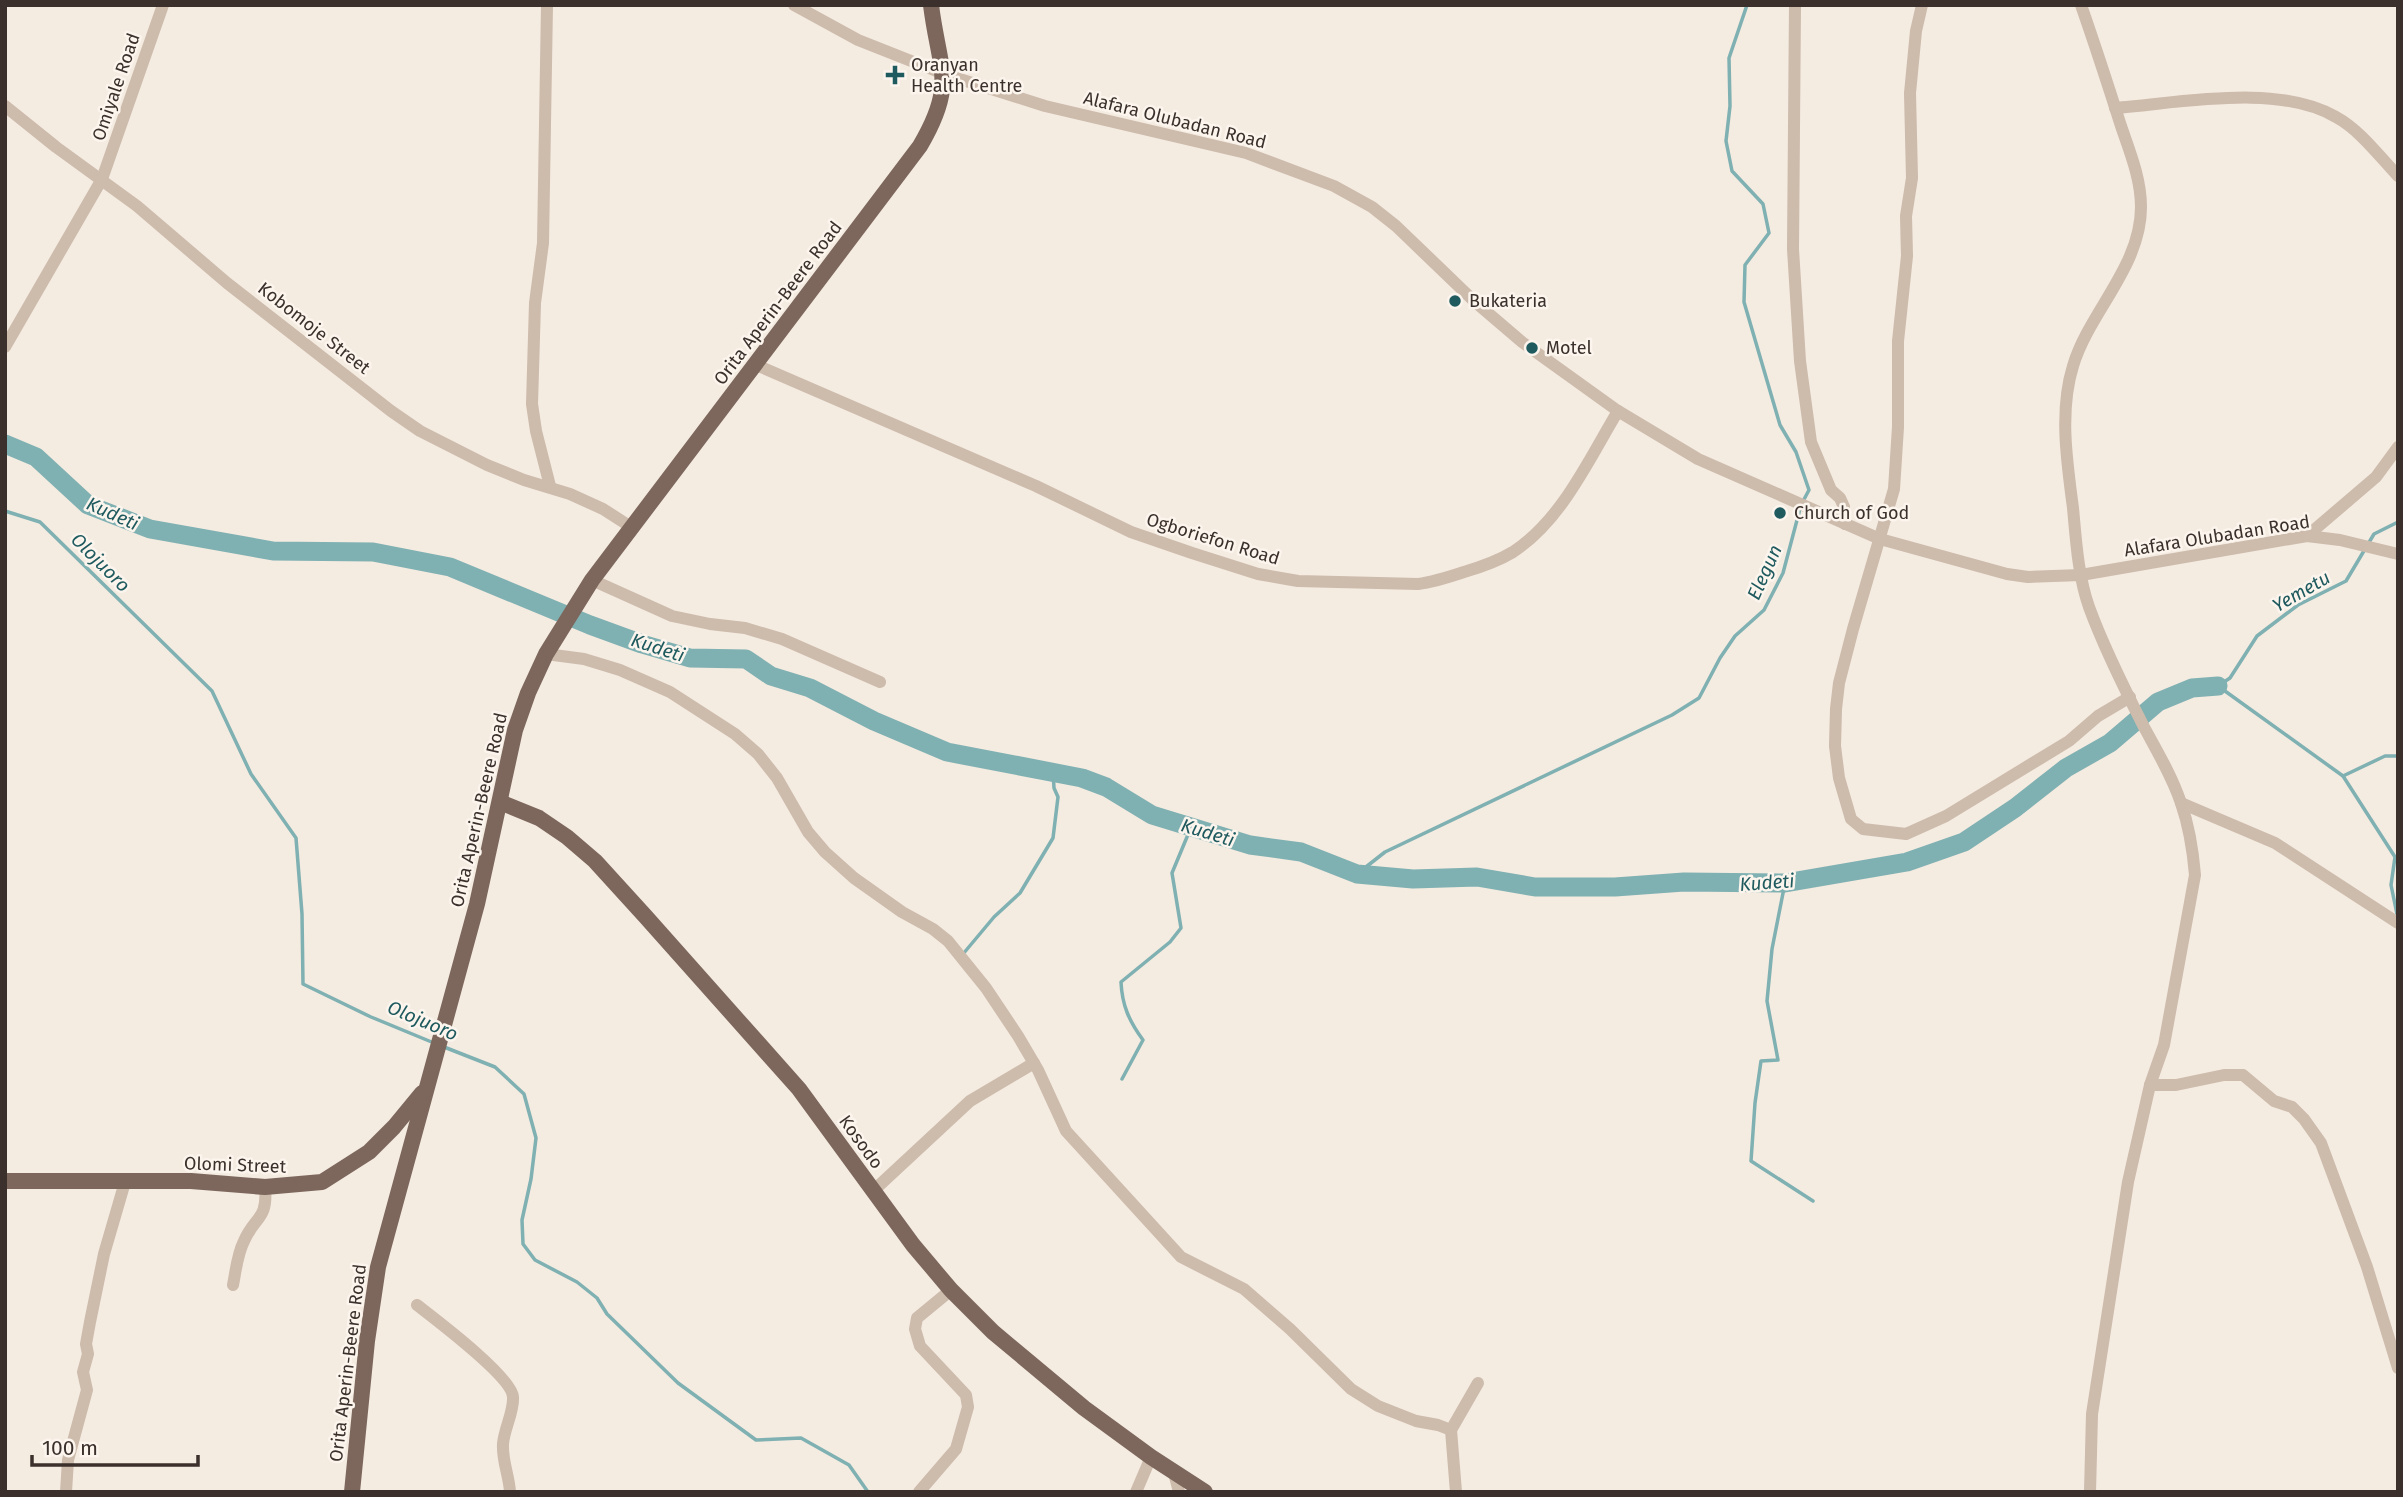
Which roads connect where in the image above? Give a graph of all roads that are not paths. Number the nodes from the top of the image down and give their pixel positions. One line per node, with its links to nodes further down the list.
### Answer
1 (163, 5): 12 (street, Omiyale Road)
2 (547, 5): 17 (street)
3 (794, 5): 8 (street, Alafara Olubadan Road)
4 (931, 5): 8 (main road, Orita Aperin-Beere Road)
5 (1795, 5): 18 (street)
6 (1922, 5): 21 (street)
7 (2081, 5): 10 (street)
8 (944, 74): 14 (main road, Orita Aperin-Beere Road); 15 (street, Alafara Olubadan Road)
9 (5, 106): 12 (street, Kobomoje Street)
10 (2115, 108): 11 (street); 23 (street)
11 (2398, 176)
12 (102, 180): 13 (street, Omiyale Road); 17 (street, Kobomoje Street)
13 (5, 347)
14 (754, 364): 15 (street, Ogboriefon Road); 19 (main road, Orita Aperin-Beere Road)
15 (1618, 411): 18 (street, Alafara Olubadan Road)
16 (2398, 447): 20 (street)
17 (550, 486): 19 (street, Kobomoje Street)
18 (1845, 524): 21 (street, Alafara Olubadan Road)
19 (631, 527): 24 (main road, Orita Aperin-Beere Road)
20 (2308, 536): 22 (street, Alafara Olubadan Road); 23 (street, Alafara Olubadan Road)
21 (1880, 539): 23 (street, Alafara Olubadan Road); 27 (street)
22 (2398, 554)
23 (2081, 575): 27 (street)
24 (592, 580): 25 (main road, Orita Aperin-Beere Road); 26 (street)
25 (546, 654): 28 (main road, Orita Aperin-Beere Road); 31 (street)
26 (880, 682)
27 (2133, 703): 29 (street)
28 (500, 802): 33 (main road, Orita Aperin-Beere Road); 37 (main road, Kosodo)
29 (2181, 803): 30 (street); 32 (street)
30 (2398, 923)
31 (1034, 1063): 37 (street); 43 (street)
32 (2150, 1085): 41 (street); 54 (street)
33 (426, 1088): 36 (main road, Olomi Street); 47 (main road, Orita Aperin-Beere Road)
34 (5, 1181): 35 (main road, Olomi Street)
35 (125, 1182): 36 (main road, Olomi Street); 46 (street)
36 (265, 1187): 38 (street)
37 (872, 1192): 39 (main road, Kosodo)
38 (233, 1284)
39 (951, 1290): 44 (main road, Kosodo); 49 (street)
40 (417, 1305): 48 (street)
41 (2398, 1368)
42 (1478, 1382): 43 (street)
43 (1451, 1430): 53 (street)
44 (1151, 1457): 45 (main road, Kosodo); 50 (street)
45 (1174, 1473): 51 (street); 52 (main road, Kosodo)
46 (66, 1492)
47 (352, 1492)
48 (510, 1492)
49 (919, 1492)
50 (1136, 1492)
51 (1179, 1492)
52 (1205, 1492)
53 (1456, 1492)
54 (2091, 1492)

